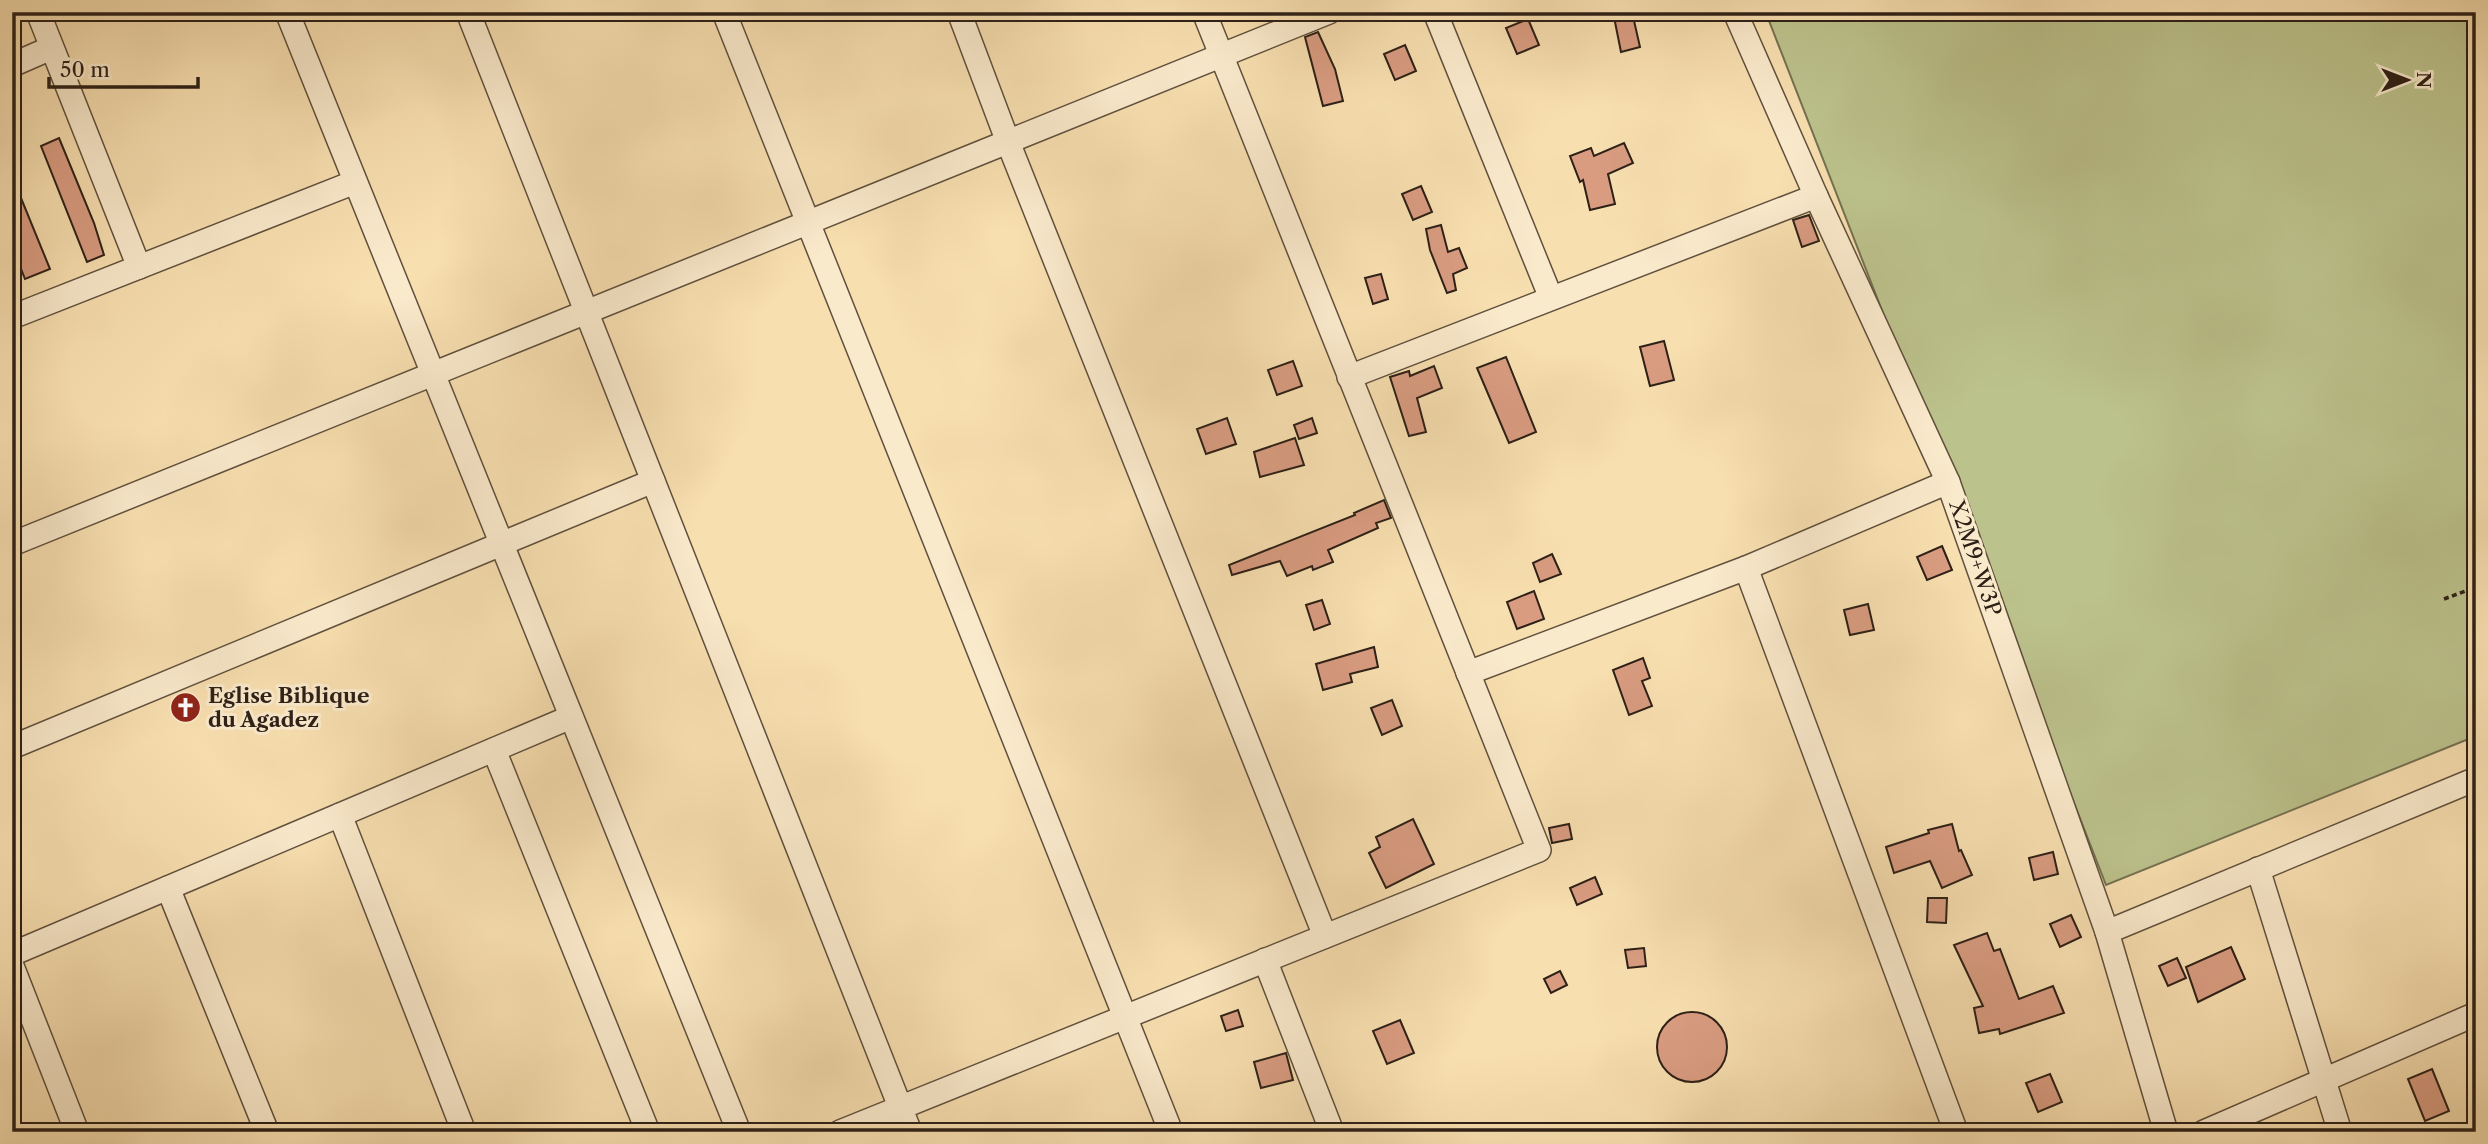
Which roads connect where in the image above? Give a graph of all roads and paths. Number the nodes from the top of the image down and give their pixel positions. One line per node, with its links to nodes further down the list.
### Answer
1 (38, 12): 10 (street)
2 (287, 12): 14 (street)
3 (468, 12): 19 (street)
4 (724, 12): 16 (street)
5 (959, 12): 13 (street)
6 (1204, 12): 11 (street)
7 (1329, 12): 11 (street)
8 (1435, 12): 18 (street)
9 (1735, 12): 15 (street, X2M9+W3P)
10 (51, 48): 12 (street); 17 (street)
11 (1220, 56): 13 (street); 22 (street)
12 (12, 65)
13 (1008, 142): 16 (street); 39 (street)
14 (355, 182): 17 (street); 21 (street)
15 (1815, 196): 18 (street); 24 (street, X2M9+W3P)
16 (808, 222): 19 (street); 44 (street)
17 (139, 267): 20 (street)
18 (1551, 298): 22 (street)
19 (586, 312): 21 (street); 23 (street)
20 (12, 317)
21 (433, 374): 25 (street); 26 (street)
22 (1349, 377): 30 (street)
23 (653, 481): 26 (street); 46 (street)
24 (1948, 482): 27 (street); 38 (street, X2M9+W3P)
25 (12, 544)
26 (501, 544): 31 (street); 32 (street)
27 (1746, 568): 30 (street); 47 (street)
28 (2476, 587): 29 (path)
29 (2444, 599)
30 (1468, 673): 39 (street)
31 (571, 717): 33 (street); 52 (street)
32 (12, 747)
33 (494, 750): 35 (street); 51 (street)
34 (2476, 779): 36 (street)
35 (340, 816): 37 (street); 50 (street)
36 (2258, 869): 38 (street); 45 (street)
37 (168, 888): 40 (street); 49 (street)
38 (2107, 932): 57 (street, X2M9+W3P)
39 (1325, 936): 41 (street)
40 (12, 954)
41 (1265, 960): 44 (street); 56 (street)
42 (12, 966): 48 (street)
43 (2476, 1014): 45 (street)
44 (1126, 1017): 46 (street); 55 (street)
45 (2323, 1080): 58 (street); 59 (street)
46 (900, 1108): 53 (street); 54 (street)
47 (1948, 1130)
48 (77, 1132)
49 (267, 1132)
50 (464, 1132)
51 (648, 1132)
52 (739, 1132)
53 (840, 1132)
54 (910, 1132)
55 (1171, 1132)
56 (1332, 1132)
57 (2166, 1132)
58 (2204, 1132)
59 (2340, 1132)

